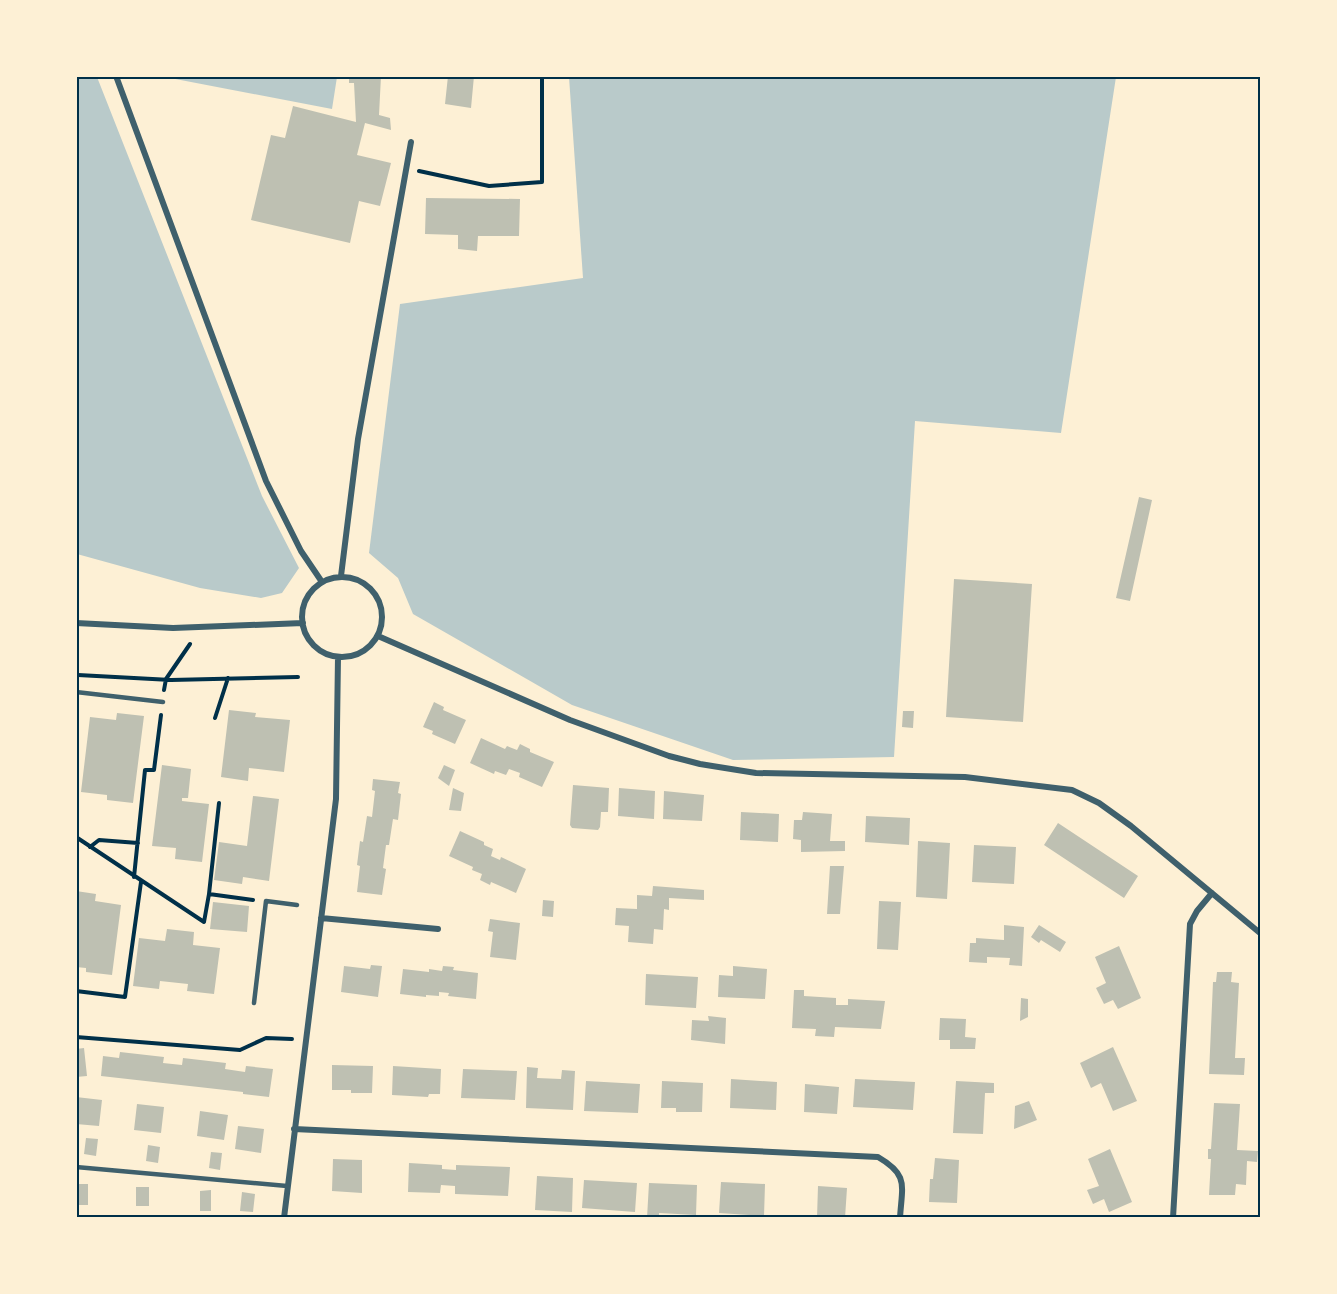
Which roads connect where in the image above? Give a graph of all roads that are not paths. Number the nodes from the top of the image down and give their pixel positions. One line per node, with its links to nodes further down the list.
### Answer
1 (116, 76): 4 (street)
2 (411, 142): 3 (street)
3 (341, 576): 4 (street); 7 (street)
4 (322, 582): 6 (street)
5 (76, 623): 6 (street)
6 (303, 623): 8 (street)
7 (378, 636): 8 (street); 11 (street)
8 (338, 657): 13 (street)
9 (76, 692): 10 (lane)
10 (163, 702)
11 (1212, 893): 15 (street); 22 (street)
12 (297, 905): 16 (lane)
13 (321, 918): 14 (street); 17 (street)
14 (438, 928)
15 (1260, 933)
16 (254, 1003)
17 (294, 1129): 19 (street); 21 (street)
18 (76, 1167): 19 (lane)
19 (287, 1186): 20 (street)
20 (284, 1218)
21 (900, 1218)
22 (1173, 1218)

